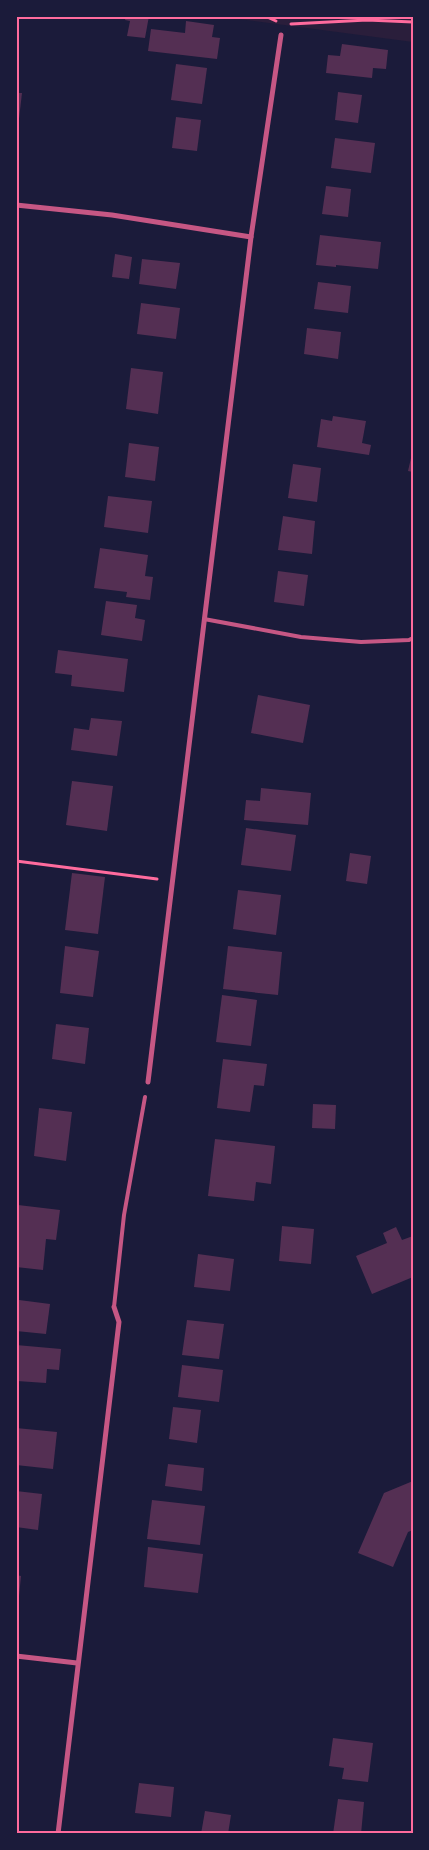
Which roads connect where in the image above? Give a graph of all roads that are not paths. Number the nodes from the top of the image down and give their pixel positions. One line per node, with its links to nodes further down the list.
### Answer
1 (281, 35): 3 (street)
2 (16, 204): 3 (street)
3 (251, 237): 4 (street)
4 (204, 619): 5 (lane); 6 (street)
5 (413, 638)
6 (148, 1082)
7 (145, 1097): 8 (lane)
8 (114, 1307): 10 (street)
9 (16, 1656): 10 (street)
10 (77, 1663): 11 (street)
11 (58, 1834)

